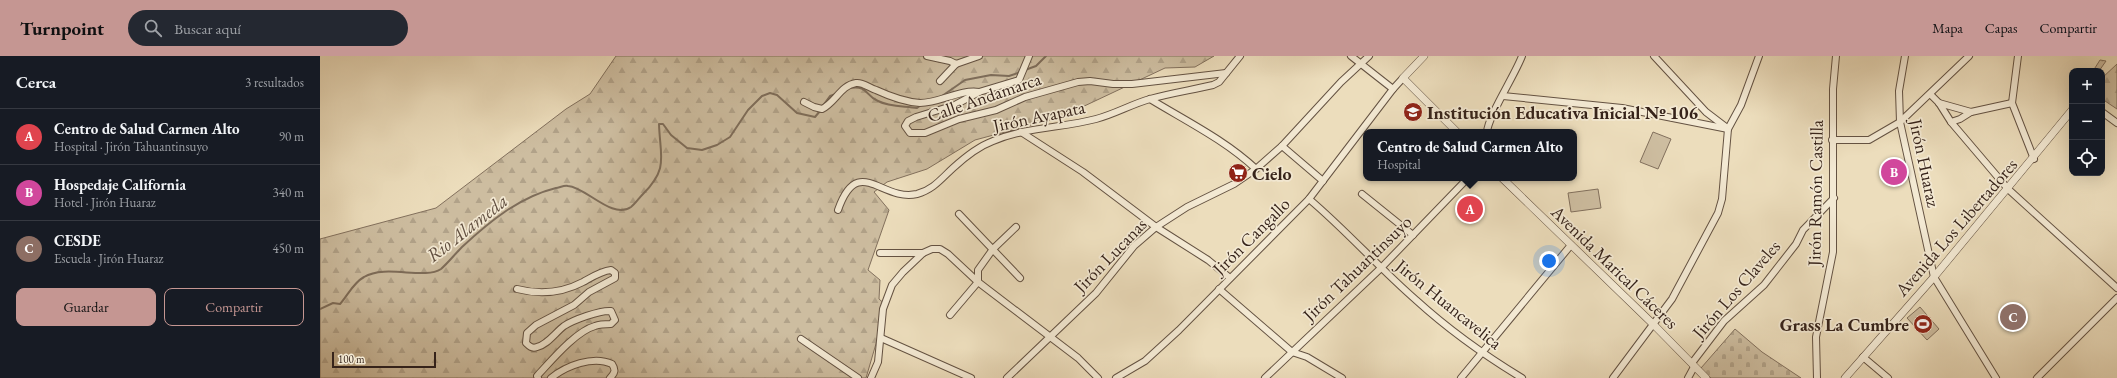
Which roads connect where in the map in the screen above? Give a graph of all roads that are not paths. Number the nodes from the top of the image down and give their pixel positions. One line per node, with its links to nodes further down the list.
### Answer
1 (927, 56): 15 (street)
2 (979, 56): 15 (street)
3 (1029, 56): 21 (street, Calle Andamarca)
4 (1240, 56): 17 (street, Jirón Ayapata)
5 (1351, 56): 16 (street)
6 (1369, 56): 16 (street, Jirón Lucanas)
7 (1424, 56): 18 (street)
8 (1522, 56): 23 (street)
9 (1654, 56): 36 (street)
10 (1759, 56): 36 (street)
11 (1836, 56): 38 (street, Jirón Ramón Castilla)
12 (1905, 56): 31 (street, Jirón Huaraz)
13 (1969, 56): 22 (street)
14 (2018, 56): 27 (street)
15 (956, 64): 19 (street)
16 (1360, 64): 20 (street); 39 (street, Jirón Lucanas)
17 (1226, 73): 21 (street, Calle Andamarca); 24 (street, Jirón Ayapata)
18 (1404, 78): 20 (street, Jirón Cangallo); 34 (street)
19 (940, 81)
20 (1393, 89): 42 (street, Jirón Cangallo)
21 (979, 92): 25 (street)
22 (1930, 94): 26 (street); 31 (street)
23 (1503, 96): 35 (street); 36 (street)
24 (1150, 99): 37 (street, Jirón Ayapata); 41 (street)
25 (804, 102)
26 (1939, 103): 28 (street); 32 (street)
27 (2012, 103): 28 (street); 40 (street)
28 (1971, 112): 32 (street)
29 (2069, 114): 40 (street, Avenida Los Libertadores)
30 (2105, 114): 33 (street)
31 (1900, 122): 38 (street); 61 (street, Jirón Huaraz)
32 (1951, 122): 47 (street)
33 (2117, 123)
34 (1454, 129)
35 (1488, 129)
36 (1728, 129): 70 (street)
37 (1021, 132): 51 (street, Jirón Ayapata); 54 (street)
38 (1832, 140): 49 (street, Jirón Ramón Castilla)
39 (1282, 146): 41 (street, Jirón Lucanas); 42 (street)
40 (2034, 159): 47 (street, Avenida Los Libertadores)
41 (1256, 170): 54 (street, Jirón Lucanas)
42 (1322, 181): 50 (street, Jirón Cangallo)
43 (1465, 181): 55 (street, Jirón Tahuantinsuyo)
44 (1505, 181): 46 (street, Avenida Marical Cáceres)
45 (1508, 181): 46 (street)
46 (1510, 185): 56 (street, Avenida Marical Cáceres)
47 (2008, 189): 61 (street, Avenida Los Libertadores); 65 (street)
48 (1362, 194): 55 (street)
49 (1834, 198): 77 (street, Jirón Los Claveles); 94 (street, Jirón Ramón Castilla)
50 (1309, 199): 60 (street, Jirón Huancavelica); 63 (street, Jirón Cangallo)
51 (838, 210)
52 (959, 214): 57 (street)
53 (1016, 227): 57 (street)
54 (1156, 227): 63 (street); 72 (street, Jirón Lucanas)
55 (1413, 235): 60 (street, Jirón Tahuantinsuyo)
56 (1571, 245): 70 (street, Avenida Marical Cáceres); 75 (street)
57 (993, 248): 62 (street); 64 (street)
58 (880, 253): 59 (street)
59 (923, 253): 64 (street); 71 (street)
60 (1381, 268): 74 (street, Jirón Tahuantinsuyo); 75 (street, Jirón Huancavelica)
61 (1934, 277): 76 (street, Avenida Los Libertadores); 97 (street, Jirón Huaraz)
62 (1020, 278)
63 (1230, 278): 67 (street, Jirón Cangallo)
64 (978, 282): 69 (street); 72 (street)
65 (2117, 288)
66 (517, 289): 78 (street)
67 (1219, 289): 74 (street); 86 (street, Jirón Cangallo)
68 (2117, 298): 98 (street)
69 (950, 315)
70 (1654, 325): 77 (street, Avenida Marical Cáceres); 91 (street)
71 (881, 338): 82 (street); 83 (street)
72 (1049, 338): 84 (street, Jirón Lucanas); 85 (street)
73 (801, 339): 81 (street)
74 (1292, 352): 87 (street, Jirón Tahuantinsuyo); 88 (street)
75 (1482, 354): 89 (street); 90 (street, Jirón Huancavelica)
76 (1863, 357): 95 (street, Avenida Los Libertadores); 96 (street)
77 (1693, 365): 92 (street, Jirón Los Claveles); 93 (street, Avenida Marical Cáceres)
78 (538, 378)
79 (551, 378): 80 (street)
80 (610, 378)
81 (858, 378)
82 (871, 378)
83 (971, 378)
84 (1007, 378)
85 (1098, 378)
86 (1116, 378)
87 (1265, 378)
88 (1342, 378)
89 (1461, 378)
90 (1522, 378)
91 (1613, 378)
92 (1688, 378)
93 (1706, 378)
94 (1817, 378)
95 (1844, 378)
96 (1888, 378)
97 (1996, 378)
98 (2036, 378)

